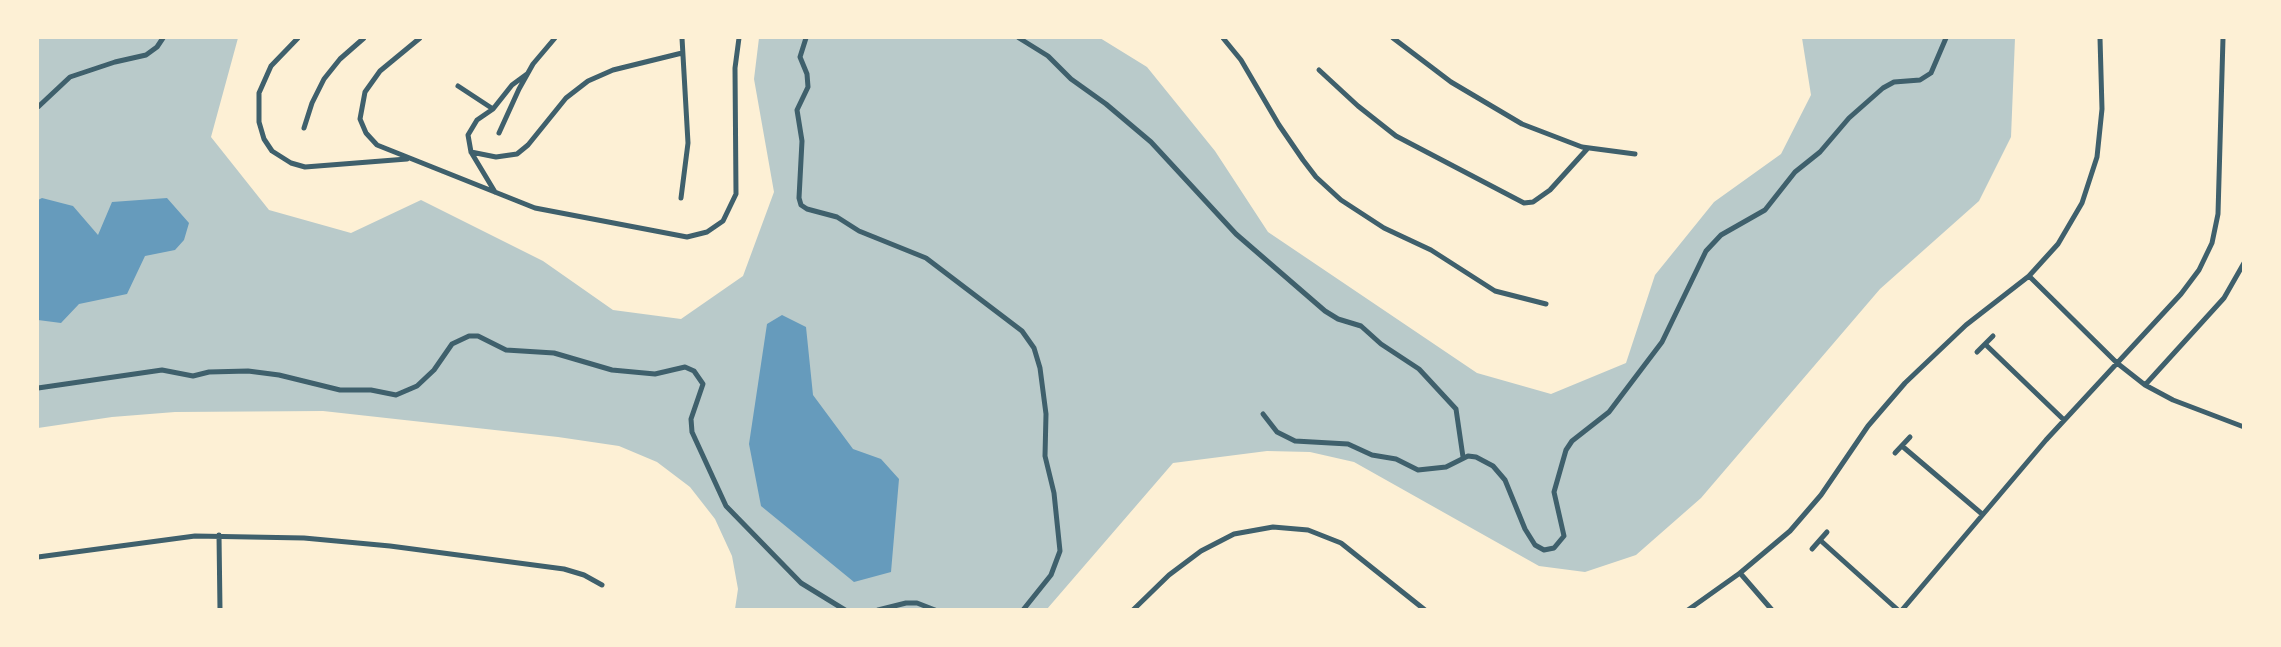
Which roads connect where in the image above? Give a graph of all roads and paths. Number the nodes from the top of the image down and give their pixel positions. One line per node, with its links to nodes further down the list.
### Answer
1 (163, 38): 19 (street)
2 (298, 38): 26 (street)
3 (364, 38): 21 (street)
4 (420, 38): 26 (street)
5 (555, 38): 17 (street)
6 (682, 38): 15 (street)
7 (739, 38): 27 (street)
8 (806, 38): 57 (street)
9 (1019, 38): 44 (street)
10 (1223, 38): 31 (street)
11 (1393, 38): 23 (street)
12 (1946, 38): 44 (street)
13 (2100, 38): 30 (street)
14 (2223, 38): 35 (street)
15 (682, 53): 24 (street); 28 (street)
16 (1319, 70): 23 (street)
17 (528, 74): 20 (street); 22 (street)
18 (458, 87): 20 (street)
19 (38, 107)
20 (493, 109): 24 (street)
21 (304, 128)
22 (500, 133)
23 (1588, 148): 25 (street)
24 (471, 152): 27 (street)
25 (1635, 154)
26 (408, 159): 27 (street)
27 (495, 192)
28 (681, 198)
29 (2244, 263): 36 (street)
30 (2029, 276): 35 (street); 51 (street)
31 (1546, 304)
32 (1993, 336): 33 (street)
33 (1985, 344): 34 (street); 39 (street)
34 (1977, 352)
35 (2117, 363): 36 (street); 39 (street)
36 (2145, 385): 40 (street)
37 (38, 388): 54 (street)
38 (1263, 414): 44 (street)
39 (2064, 420): 45 (street)
40 (2244, 427)
41 (1910, 437): 42 (street)
42 (1902, 446): 43 (street); 45 (street)
43 (1895, 453)
44 (1464, 457)
45 (1982, 514): 62 (street)
46 (1827, 532): 48 (street)
47 (219, 535): 50 (street); 52 (street); 53 (street)
48 (1820, 540): 49 (street); 62 (street)
49 (1812, 549)
50 (38, 557)
51 (1740, 573): 60 (street); 61 (street)
52 (602, 585)
53 (220, 609)
54 (845, 609)
55 (878, 609): 56 (street)
56 (935, 609)
57 (1023, 609)
58 (1133, 609): 59 (street)
59 (1425, 609)
60 (1688, 609)
61 (1772, 609)
62 (1900, 609)

